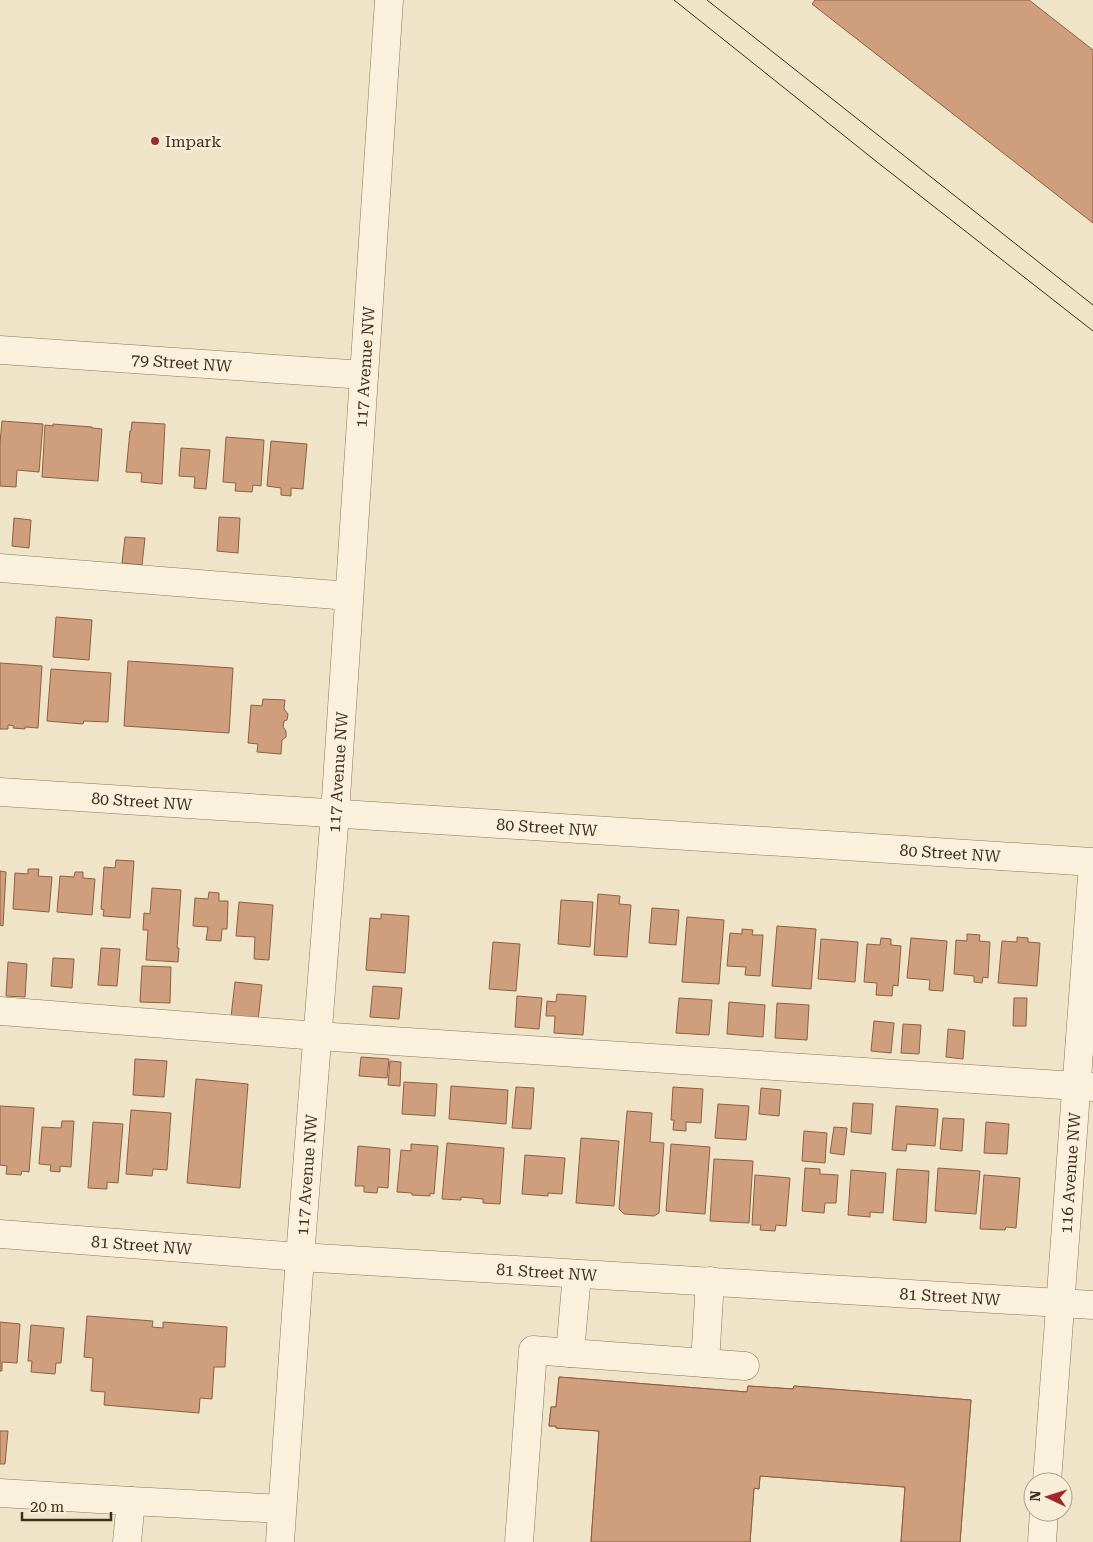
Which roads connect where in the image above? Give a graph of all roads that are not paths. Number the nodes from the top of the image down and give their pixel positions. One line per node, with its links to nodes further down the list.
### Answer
1 (389, 0): 3 (street, 117 Avenue NW)
2 (0, 350): 3 (street, 79 Street NW)
3 (364, 375): 5 (street, 117 Avenue NW)
4 (0, 568): 5 (street)
5 (349, 596): 7 (street, 117 Avenue NW)
6 (0, 792): 7 (street, 80 Street NW)
7 (335, 813): 8 (street, 80 Street NW); 10 (street, 117 Avenue NW)
8 (1093, 862): 11 (street, 116 Avenue NW)
9 (0, 1011): 10 (street)
10 (317, 1036): 11 (street); 13 (street, 117 Avenue NW)
11 (1085, 1086): 16 (street, 116 Avenue NW)
12 (0, 1234): 13 (street, 81 Street NW)
13 (300, 1257): 14 (street, 81 Street NW); 24 (street, 117 Avenue NW)
14 (577, 1274): 15 (street, 81 Street NW); 18 (street)
15 (710, 1281): 16 (street, 81 Street NW); 19 (street)
16 (1060, 1303): 17 (street, 81 Street NW); 21 (street, 116 Avenue NW)
17 (1093, 1305)
18 (570, 1353): 19 (street); 28 (street)
19 (705, 1363): 20 (street)
20 (745, 1366)
21 (1047, 1472)
22 (0, 1493): 23 (street)
23 (131, 1501): 24 (street); 26 (street)
24 (282, 1509): 27 (street, 117 Avenue NW)
25 (1043, 1522): 29 (street)
26 (126, 1542)
27 (280, 1542)
28 (519, 1542)
29 (1042, 1542)

